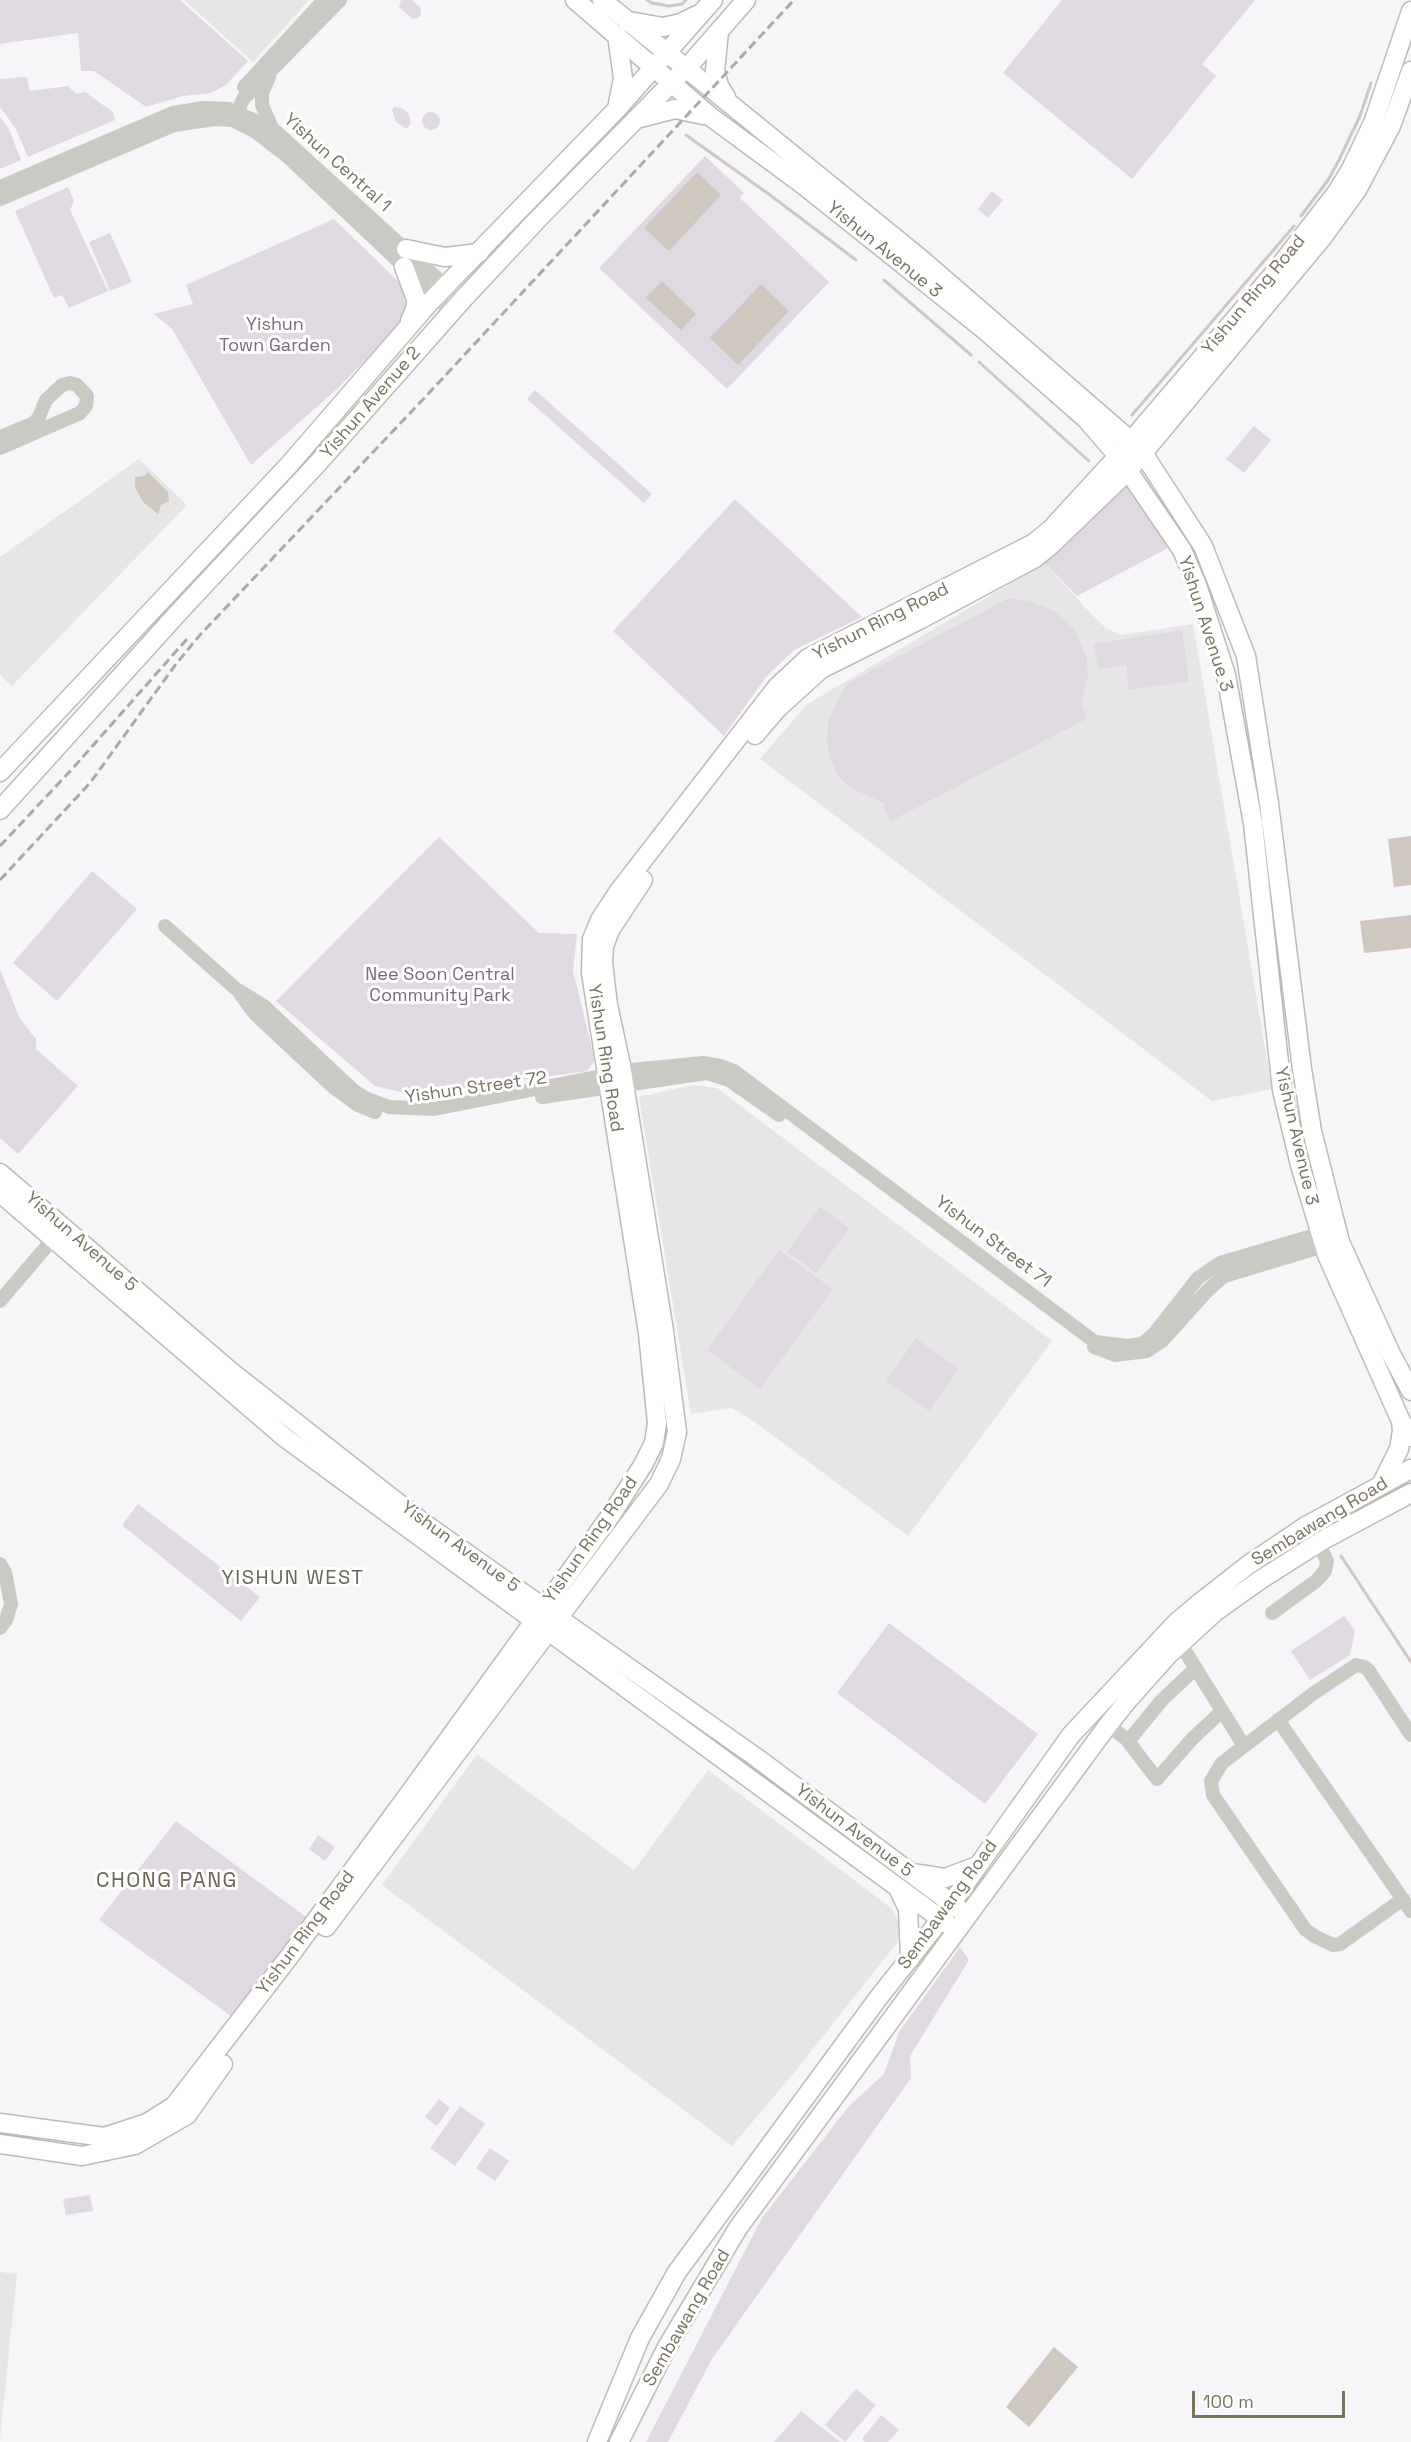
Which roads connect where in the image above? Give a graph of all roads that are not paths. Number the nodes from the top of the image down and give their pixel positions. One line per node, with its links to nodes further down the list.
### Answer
1 (324, 0): 18 (street)
2 (340, 0): 14 (street)
3 (575, 0): 8 (main road)
4 (602, 0): 8 (main road)
5 (746, 0): 9 (main road, Yishun Avenue 2)
6 (709, 6): 8 (main road); 10 (main road, Yishun Avenue 2)
7 (1411, 11): 30 (main road, Yishun Ring Road)
8 (623, 28): 10 (main road, Yishun Avenue 3); 11 (main road, Yishun Avenue 3); 17 (main road)
9 (720, 30): 12 (main road, Yishun Avenue 2); 16 (main road)
10 (667, 54): 11 (main road, Yishun Avenue 2); 12 (main road, Yishun Avenue 3)
11 (654, 69): 15 (main road, Yishun Avenue 3); 17 (main road, Yishun Avenue 2)
12 (686, 69): 15 (main road, Yishun Avenue 2); 16 (main road, Yishun Avenue 3)
13 (1411, 71): 30 (main road, Yishun Ring Road)
14 (270, 74): 18 (street); 21 (street)
15 (672, 84): 19 (main road, Yishun Avenue 3); 20 (main road, Yishun Avenue 2)
16 (728, 101): 30 (main road, Yishun Avenue 3)
17 (617, 109): 24 (main road, Yishun Avenue 2)
18 (230, 115): 21 (street, Yishun Central 1); 22 (street, Yishun Central 1); 23 (street); 25 (street, Yishun Central 1)
19 (711, 117): 20 (main road); 32 (main road, Yishun Avenue 3)
20 (639, 118): 27 (main road, Yishun Avenue 2)
21 (272, 128): 25 (street, Yishun Central 1)
22 (0, 187)
23 (0, 199)
24 (478, 253): 25 (main road); 26 (main road, Yishun Avenue 2)
25 (405, 258): 26 (street, Yishun Central 1); 28 (main road)
26 (440, 291): 27 (street, Yishun Central 1); 28 (main road, Yishun Avenue 2)
27 (457, 306): 34 (main road, Yishun Avenue 2)
28 (405, 331): 33 (main road, Yishun Avenue 2)
29 (0, 437): 31 (street)
30 (1137, 447): 32 (main road, Yishun Ring Road); 40 (main road, Yishun Avenue 3)
31 (0, 448)
32 (1123, 464): 36 (main road, Yishun Ring Road); 40 (main road, Yishun Avenue 3)
33 (0, 772)
34 (0, 810)
35 (165, 926): 36 (street, Yishun Street 72)
36 (616, 1079): 41 (street, Yishun Street 71); 42 (street, Yishun Street 71); 54 (main road, Yishun Ring Road)
37 (0, 1173): 39 (main road, Yishun Avenue 5)
38 (0, 1193): 39 (main road, Yishun Avenue 5)
39 (55, 1230): 43 (street); 44 (street); 54 (main road, Yishun Avenue 5)
40 (1330, 1237): 41 (street, Yishun Street 71); 42 (street, Yishun Street 71); 45 (main road, Yishun Avenue 3); 46 (main road, Yishun Avenue 3)
41 (1198, 1278): 42 (street)
42 (1210, 1288)
43 (0, 1290)
44 (0, 1301)
45 (1411, 1390)
46 (1400, 1419): 47 (main road, Yishun Avenue 3); 49 (main road)
47 (1411, 1437)
48 (1411, 1469): 49 (main road, Sembawang Road)
49 (1381, 1485): 64 (main road, Sembawang Road)
50 (1411, 1493): 51 (main road, Sembawang Road)
51 (1318, 1543): 53 (street); 56 (main road, Sembawang Road)
52 (0, 1564): 55 (street)
53 (1272, 1613)
54 (546, 1618): 65 (main road, Yishun Avenue 5); 70 (main road, Yishun Ring Road); 71 (main road, Yishun Ring Road)
55 (0, 1628)
56 (1180, 1643): 57 (street); 60 (main road, Sembawang Road)
57 (1196, 1668): 58 (street); 62 (street)
58 (1222, 1711): 62 (street); 63 (street)
59 (1278, 1720): 61 (street); 63 (street); 66 (street)
60 (1108, 1725): 62 (street); 68 (main road, Sembawang Road)
61 (1411, 1735)
62 (1127, 1740)
63 (1244, 1746): 66 (street)
64 (977, 1866): 65 (main road); 67 (main road, Sembawang Road)
65 (901, 1878): 67 (main road, Yishun Avenue 5); 69 (main road)
66 (1407, 1905)
67 (945, 1911): 68 (main road, Yishun Avenue 5); 69 (main road, Sembawang Road)
68 (963, 1924): 73 (main road, Sembawang Road)
69 (910, 1959): 72 (main road, Sembawang Road)
70 (0, 2123)
71 (0, 2144)
72 (597, 2442)
73 (619, 2442)

